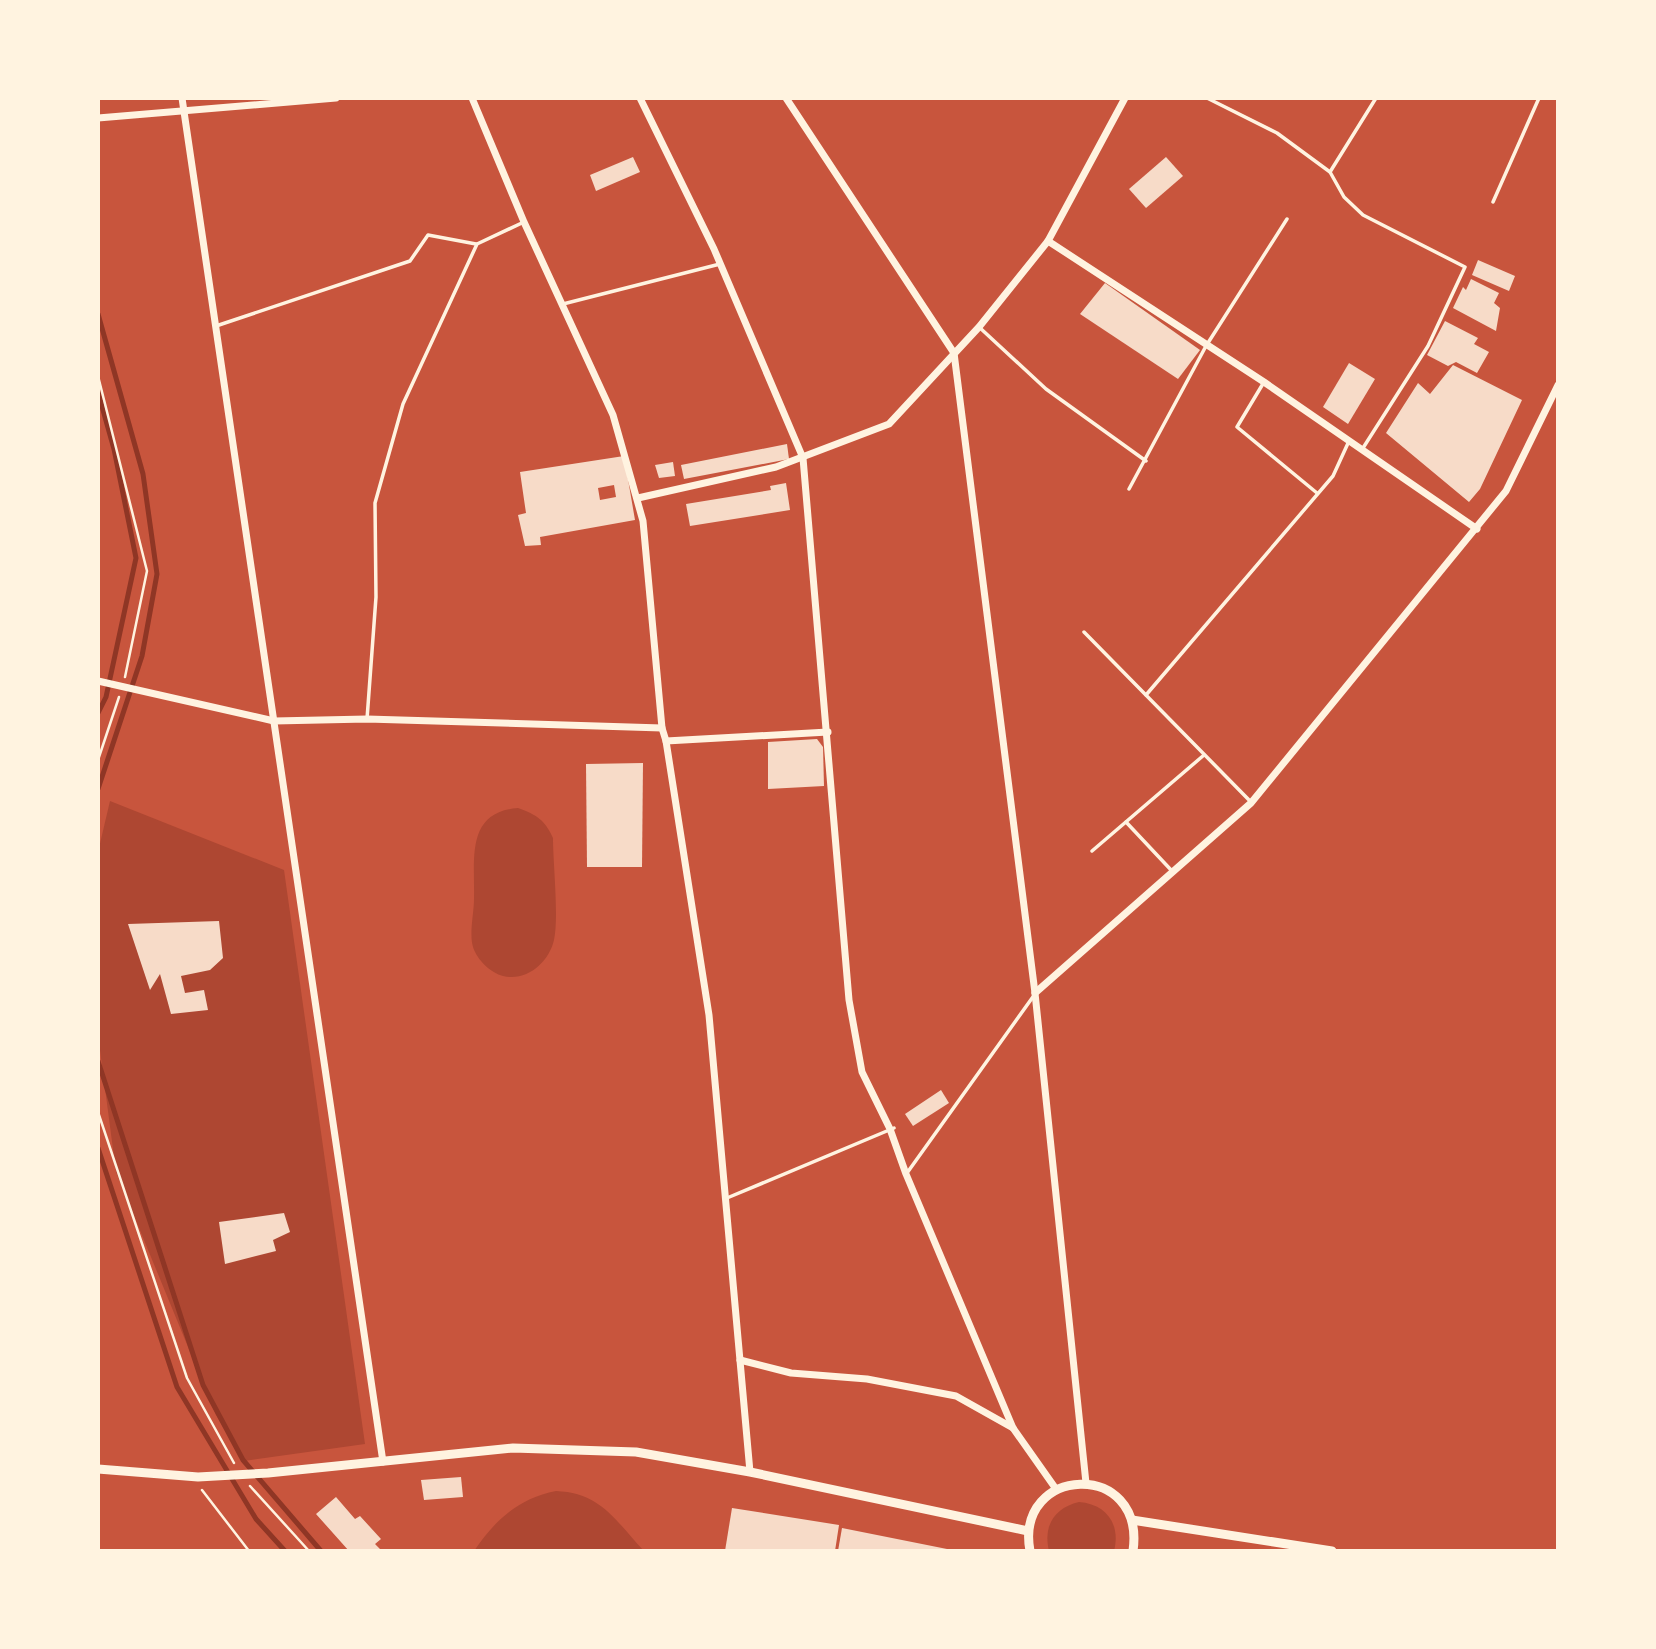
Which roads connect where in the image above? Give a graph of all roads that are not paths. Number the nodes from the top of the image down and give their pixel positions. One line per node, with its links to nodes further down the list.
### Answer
1 (182, 98): 10 (street)
2 (336, 98): 10 (street)
3 (472, 98): 15 (street)
4 (640, 98): 18 (street)
5 (786, 98): 23 (street)
6 (1125, 98): 16 (street)
7 (1207, 98): 12 (lane)
8 (1376, 98): 12 (lane)
9 (1539, 98): 13 (lane)
10 (184, 110): 11 (street); 20 (street)
11 (98, 118)
12 (1329, 172): 27 (lane)
13 (1493, 202)
14 (1287, 219): 22 (lane)
15 (524, 222): 17 (lane); 19 (street)
16 (1048, 241): 21 (street); 22 (street)
17 (477, 244): 20 (lane); 37 (lane)
18 (721, 264): 19 (lane); 28 (street)
19 (563, 304): 32 (street)
20 (216, 326): 38 (street)
21 (979, 327): 23 (street); 29 (lane)
22 (1206, 346): 24 (street); 29 (lane)
23 (954, 353): 28 (street); 47 (street)
24 (1264, 382): 26 (street); 31 (lane)
25 (1558, 385): 33 (street)
26 (1349, 441): 27 (street); 31 (lane)
27 (1362, 450): 33 (street)
28 (803, 458): 32 (street); 40 (street)
29 (1146, 461): 30 (lane)
30 (1129, 489)
31 (1318, 493): 36 (lane)
32 (638, 498): 39 (street)
33 (1477, 528): 43 (street)
34 (1084, 632): 36 (lane)
35 (98, 681): 38 (street)
36 (1146, 695): 42 (lane)
37 (366, 719): 38 (street); 39 (street)
38 (274, 721): 53 (street)
39 (662, 728): 41 (street)
40 (828, 732): 41 (street); 48 (street)
41 (666, 741): 50 (street)
42 (1204, 755): 43 (lane); 44 (lane)
43 (1251, 803): 46 (street)
44 (1126, 822): 45 (lane); 46 (lane)
45 (1092, 852)
46 (1172, 871): 47 (street)
47 (1035, 993): 49 (lane); 56 (street)
48 (892, 1128): 49 (street); 50 (lane)
49 (906, 1174): 52 (street)
50 (725, 1199): 51 (street)
51 (740, 1360): 52 (street); 55 (street)
52 (1013, 1428): 57 (street)
53 (383, 1462): 54 (street); 55 (street)
54 (98, 1469)
55 (750, 1472): 59 (street)
56 (1086, 1483): 57 (street); 58 (street)
57 (1056, 1489): 59 (street)
58 (1132, 1520): 61 (street); 62 (street)
59 (1028, 1531): 60 (street)
60 (1030, 1551)
61 (1133, 1551)
62 (1332, 1551)

